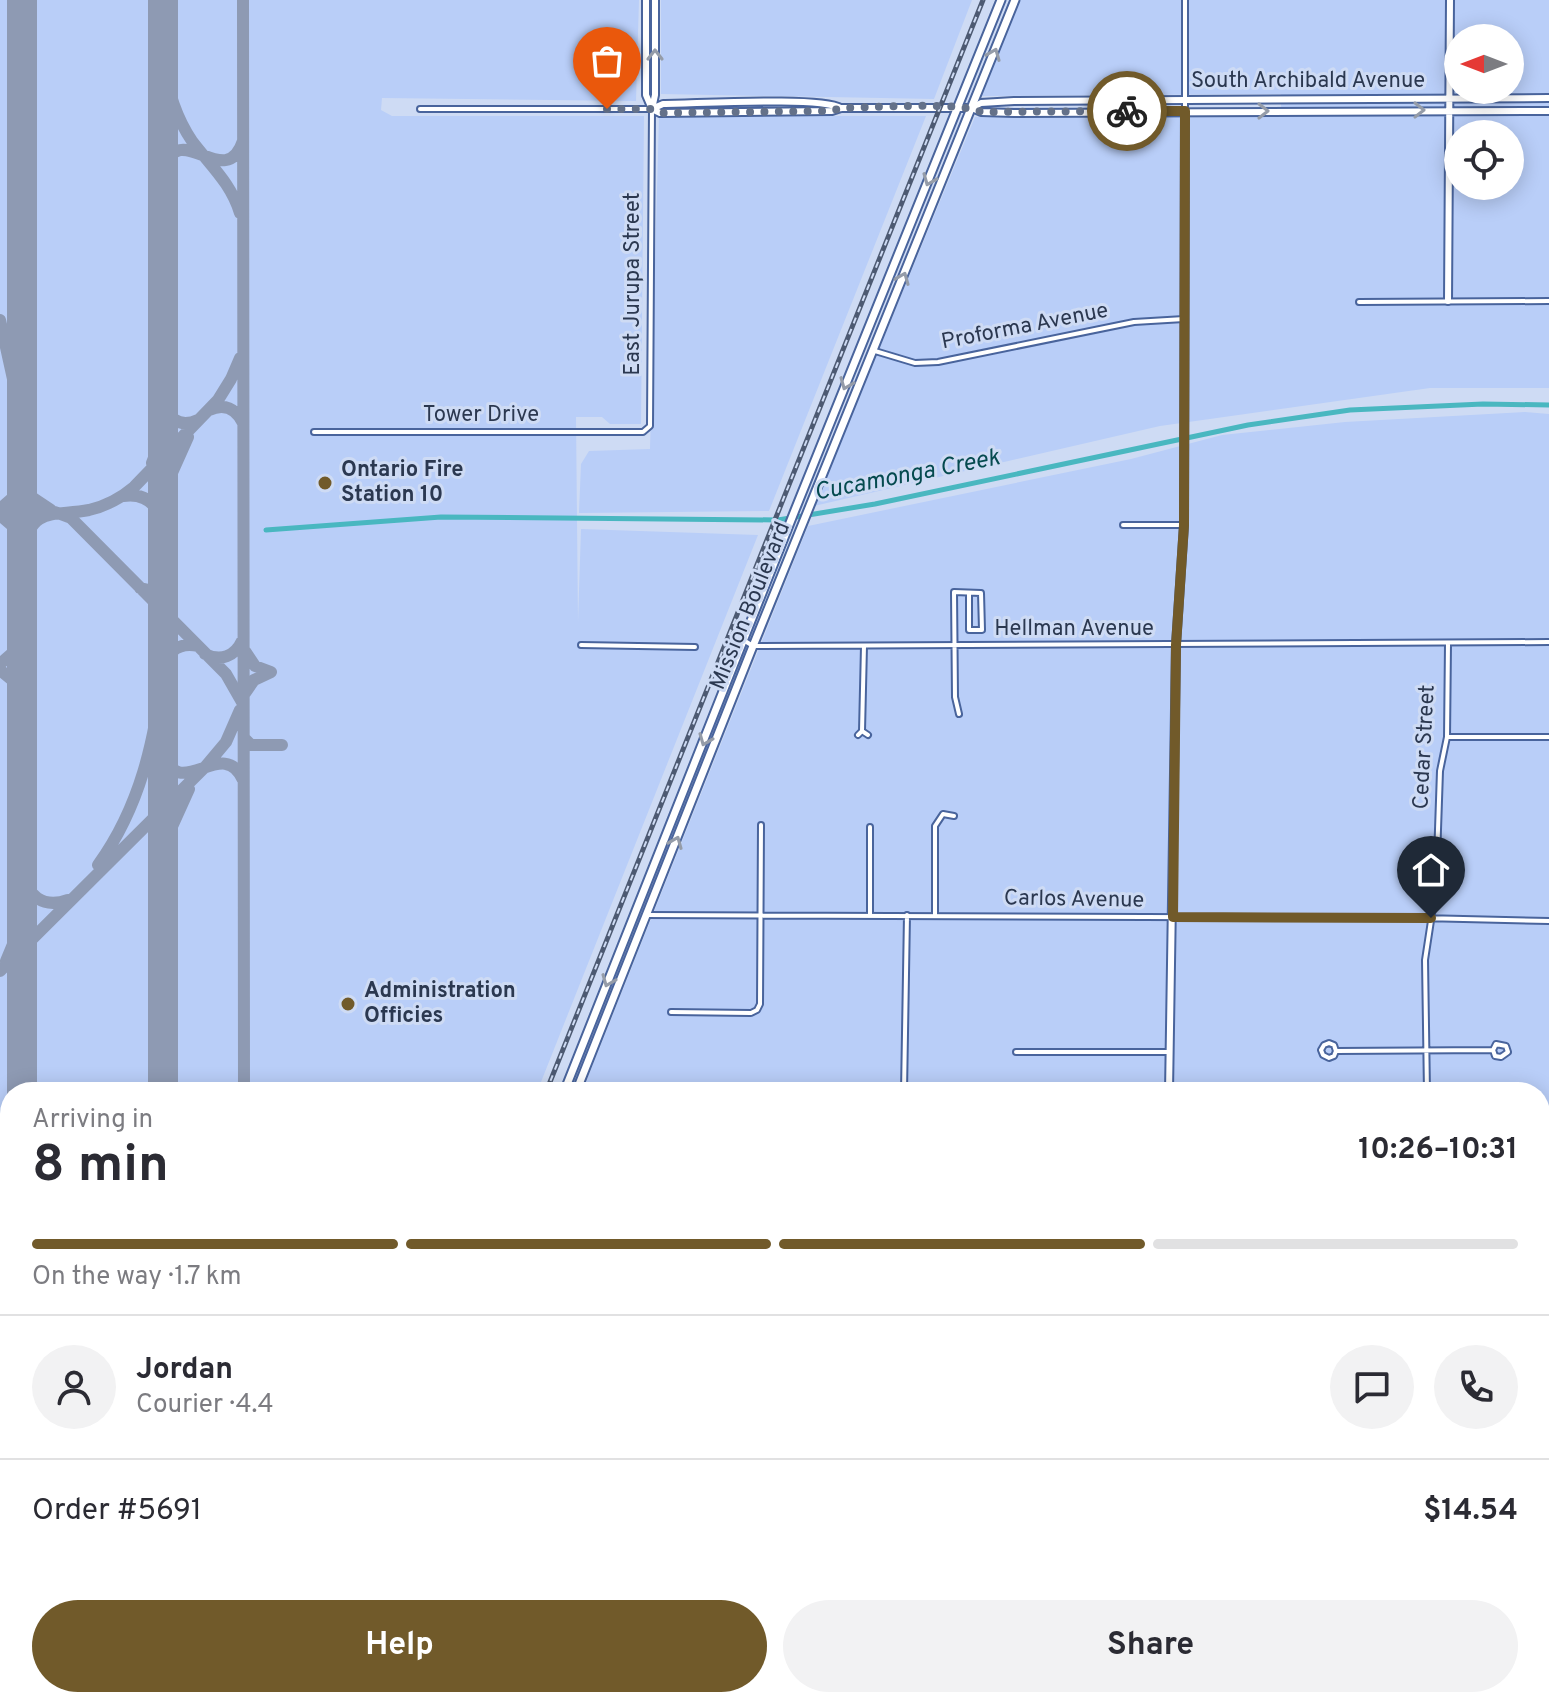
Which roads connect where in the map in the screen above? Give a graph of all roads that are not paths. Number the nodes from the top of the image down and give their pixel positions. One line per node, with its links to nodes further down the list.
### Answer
1 (646, 0): 21 (main road)
2 (655, 0): 21 (main road, one-way to 2)
3 (1001, 0): 17 (main road, Mission Boulevard)
4 (1015, 0): 8 (main road, Mission Boulevard, one-way to 4)
5 (1185, 0): 12 (street)
6 (1450, 0): 7 (main road)
7 (1450, 24)
8 (982, 84): 13 (main road); 19 (main road, Mission Boulevard)
9 (1444, 98): 12 (main road, South Archibald Avenue)
10 (1524, 98): 11 (main road, South Archibald Avenue)
11 (1549, 98)
12 (1185, 99): 13 (main road, South Archibald Avenue); 23 (street)
13 (992, 102): 19 (main road, South Archibald Avenue)
14 (730, 103): 18 (main road); 21 (main road); 25 (main road)
15 (1448, 104): 22 (main road)
16 (940, 107): 17 (main road, South Archibald Avenue); 18 (main road, South Archibald Avenue); 26 (main road)
17 (959, 107): 19 (main road, South Archibald Avenue); 26 (main road, Mission Boulevard)
18 (841, 108): 25 (main road)
19 (972, 108): 23 (main road, South Archibald Avenue); 31 (main road, Mission Boulevard, one-way to 19)
20 (420, 109): 21 (street)
21 (652, 109): 25 (main road); 32 (street, East Jurupa Street)
22 (1449, 110): 23 (main road, South Archibald Avenue, one-way to 22); 24 (main road, South Archibald Avenue); 27 (main road)
23 (1185, 111): 30 (main road)
24 (1549, 111)
25 (709, 112)
26 (946, 140): 37 (main road, Mission Boulevard, one-way to 37)
27 (1448, 301): 28 (street); 29 (street)
28 (1549, 301)
29 (1359, 302)
30 (1184, 319): 31 (street, Proforma Avenue); 35 (main road)
31 (875, 351): 43 (main road, Mission Boulevard)
32 (648, 429): 33 (street, Tower Drive)
33 (314, 432)
34 (1123, 525): 35 (street)
35 (1184, 525): 42 (main road)
36 (969, 593): 36 (street); 41 (street)
37 (744, 641): 43 (street, Hellman Avenue); 69 (main road, Mission Boulevard, one-way to 69)
38 (1549, 642): 39 (street, Hellman Avenue)
39 (1448, 643): 42 (street, Hellman Avenue); 50 (street, Cedar Street)
40 (581, 645): 45 (street)
41 (956, 645): 42 (street, Hellman Avenue); 44 (street, Hellman Avenue); 46 (street)
42 (1176, 645): 60 (main road)
43 (753, 646): 44 (street, Hellman Avenue); 55 (main road, Mission Boulevard, one-way to 43)
44 (864, 646): 47 (street)
45 (695, 647)
46 (959, 714)
47 (862, 731): 48 (street); 49 (street)
48 (858, 735)
49 (868, 735)
50 (1447, 737): 51 (street); 61 (street, Cedar Street)
51 (1549, 737)
52 (954, 816): 59 (street)
53 (761, 825): 56 (street)
54 (870, 827): 57 (street)
55 (647, 915): 56 (street, Carlos Avenue); 70 (main road, Mission Boulevard)
56 (759, 915): 57 (street, Carlos Avenue); 63 (street)
57 (870, 915): 58 (street, Carlos Avenue)
58 (907, 915): 59 (street, Carlos Avenue); 71 (street)
59 (935, 915): 60 (street, Carlos Avenue)
60 (1173, 917): 61 (street, Carlos Avenue); 68 (main road)
61 (1431, 918): 62 (street, Carlos Avenue); 64 (street, Cedar Street)
62 (1549, 921)
63 (671, 1012)
64 (1426, 1050): 65 (street); 66 (street); 73 (street, Cedar Street)
65 (1493, 1050)
66 (1336, 1051)
67 (1016, 1052): 68 (street)
68 (1170, 1052): 72 (main road)
69 (568, 1082)
70 (580, 1082)
71 (904, 1082)
72 (1169, 1082)
73 (1427, 1082)

